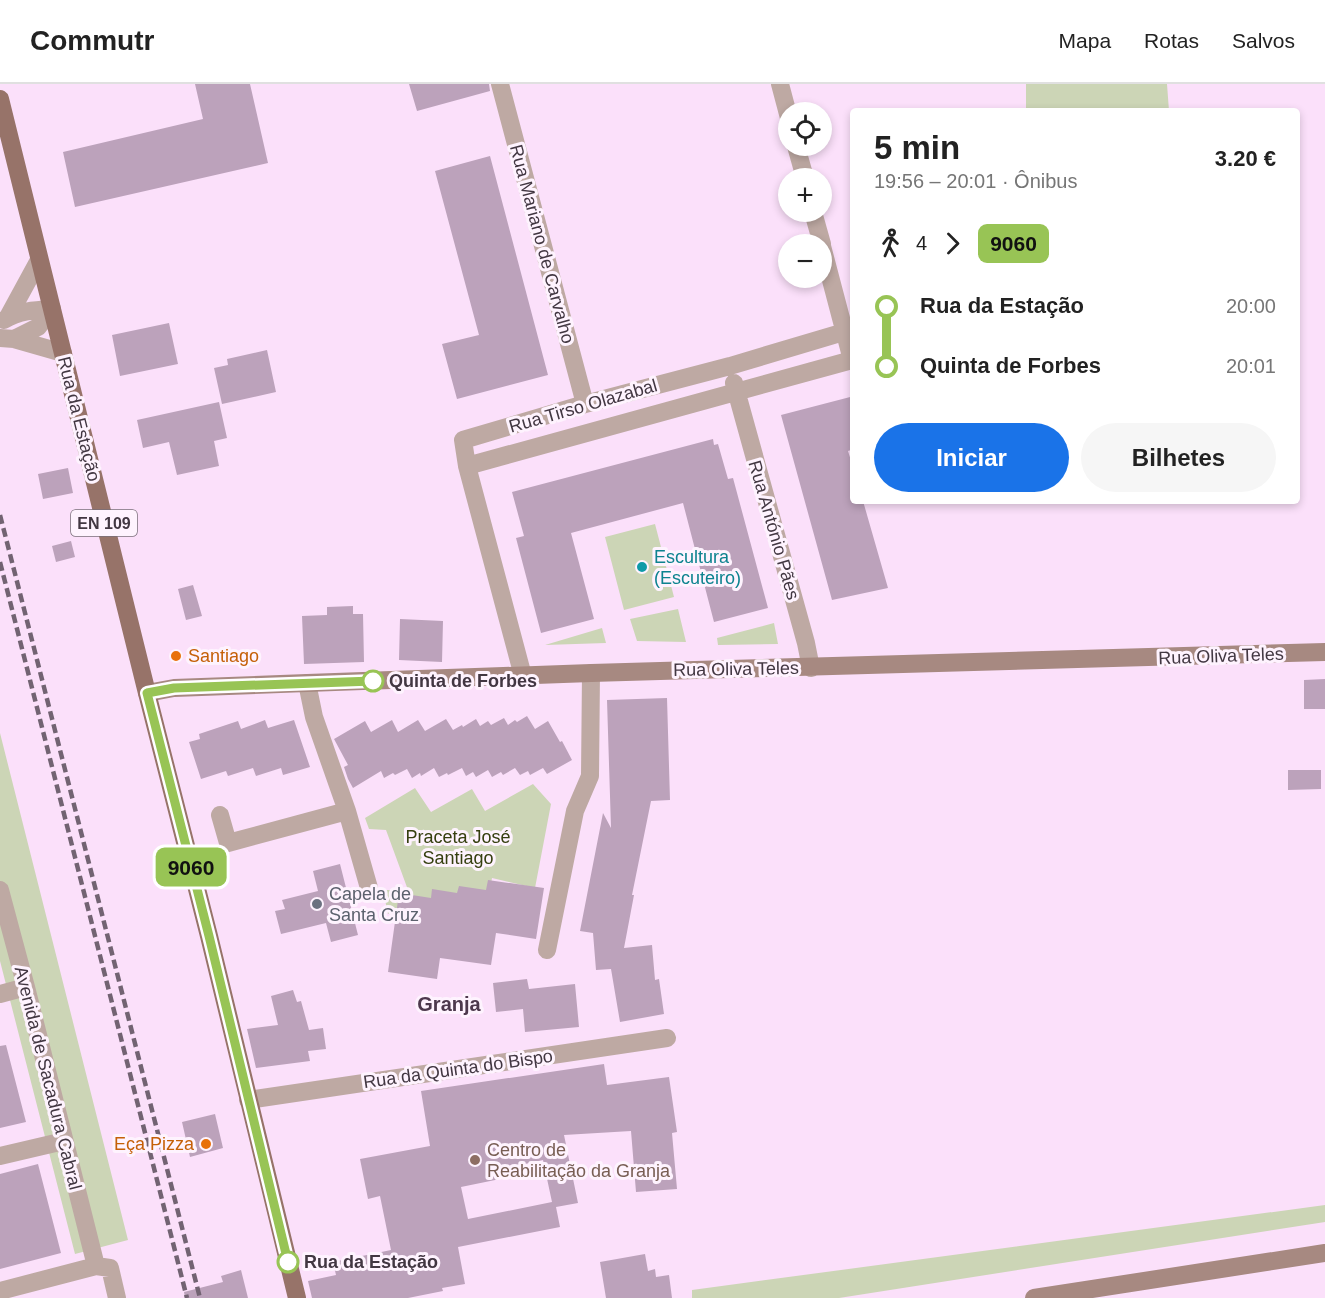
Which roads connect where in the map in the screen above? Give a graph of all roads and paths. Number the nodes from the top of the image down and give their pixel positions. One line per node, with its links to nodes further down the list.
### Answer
1 (500, 84): 16 (street, Rua Mariano de Carvalho)
2 (780, 84): 4 (street)
3 (0, 99): 5 (main road, EN 109)
4 (785, 102)
5 (39, 260): 7 (main road, EN 109); 8 (street)
6 (832, 285): 9 (street)
7 (51, 309): 8 (street); 10 (street); 11 (main road, Rua da Estação / EN 109)
8 (4, 321)
9 (844, 333): 12 (street, Rua Tirso Olazabal); 14 (street, Rua Tirso Olazabal)
10 (7, 338): 11 (street)
11 (63, 353): 23 (main road, Rua da Estação / EN 109)
12 (850, 353)
13 (850, 361): 15 (street, Rua Tirso Olazabal)
14 (730, 366): 15 (street); 16 (street, Rua Tirso Olazabal)
15 (736, 392): 17 (street, Rua Tirso Olazabal); 19 (street, Rua António Pães)
16 (585, 404): 17 (street, Rua Tirso Olazabal)
17 (467, 466): 21 (street, Rua Tirso Olazabal)
18 (1325, 652): 19 (main road, Rua Oliva Teles)
19 (811, 668): 20 (main road, Rua Oliva Teles)
20 (591, 673): 21 (main road, Rua Oliva Teles); 28 (street)
21 (523, 676): 22 (main road, Rua Oliva Teles)
22 (307, 683): 23 (main road, Rua Oliva Teles); 24 (street)
23 (147, 693): 32 (main road, Rua da Estação / EN 109)
24 (347, 811): 25 (street); 26 (street)
25 (220, 815)
26 (369, 888)
27 (0, 890): 29 (street, Avenida de Sacadura Cabral)
28 (547, 950)
29 (26, 987): 30 (street); 33 (street, Avenida de Sacadura Cabral)
30 (0, 994)
31 (667, 1038): 32 (street, Rua da Quinta do Bispo)
32 (249, 1100): 39 (main road, Rua da Estação / EN 109)
33 (64, 1141): 34 (street); 36 (street, Avenida de Sacadura Cabral)
34 (0, 1156)
35 (1325, 1252): 40 (main road)
36 (103, 1267): 37 (street); 38 (street, Avenida de Sacadura Cabral)
37 (0, 1291)
38 (117, 1298)
39 (297, 1298)
40 (1034, 1298)

